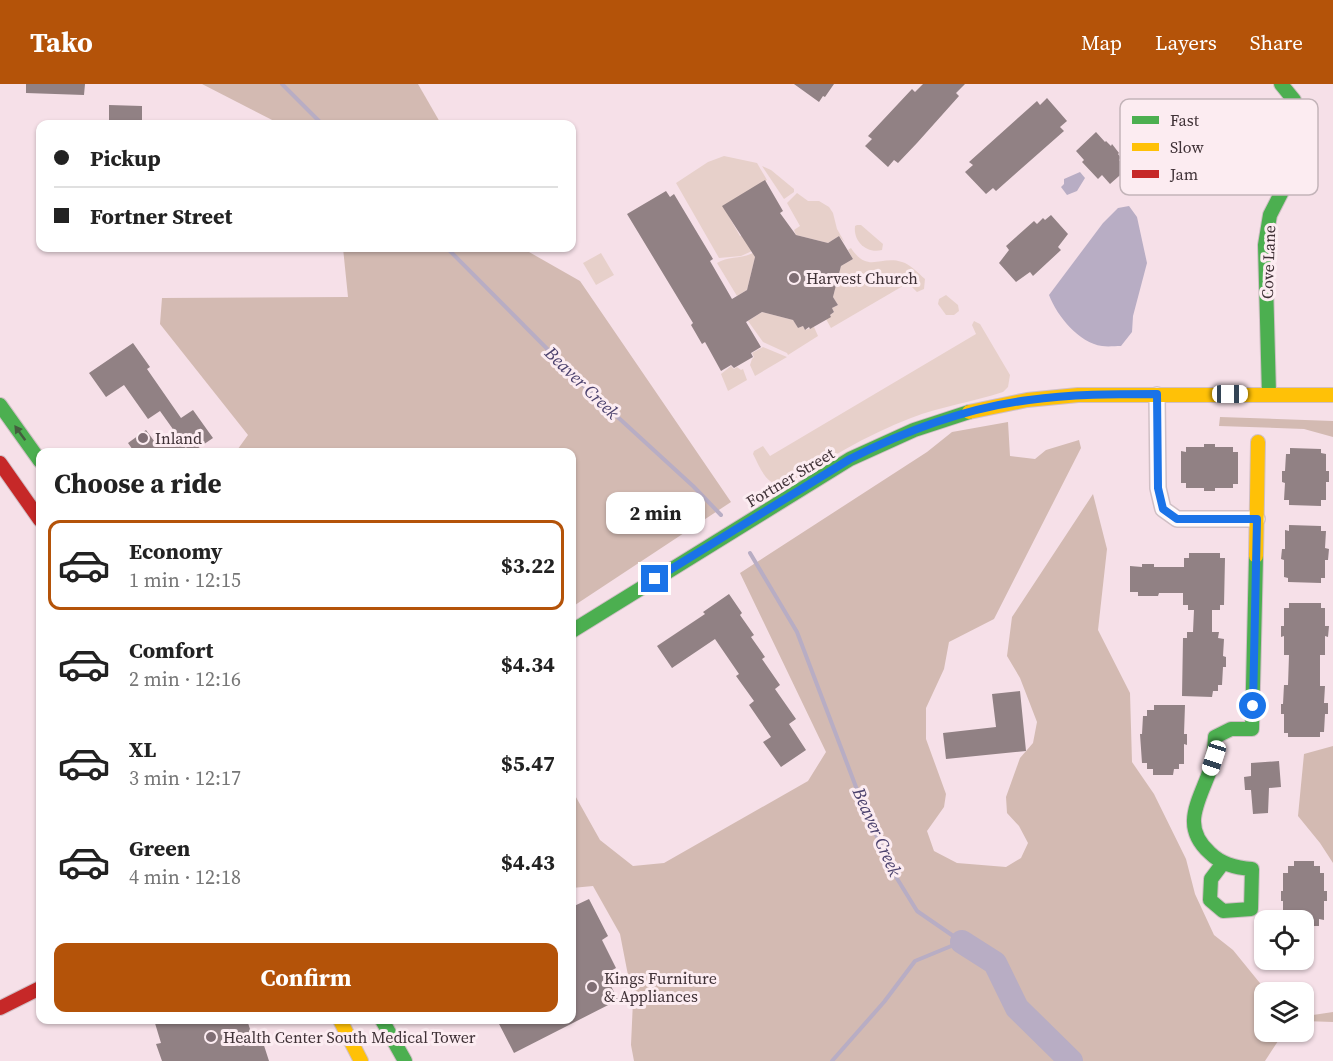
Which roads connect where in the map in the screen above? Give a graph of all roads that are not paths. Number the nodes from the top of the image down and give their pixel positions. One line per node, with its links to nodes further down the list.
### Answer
1 (1281, 84): 3 (main road, Cove Lane)
2 (1297, 84): 4 (street, Cove Lane)
3 (1293, 99)
4 (1294, 99)
5 (1281, 195): 7 (main road, Cove Lane)
6 (1157, 394): 7 (main road, Fortner Street); 14 (street); 15 (main road, Fortner Street)
7 (1269, 394): 8 (main road, Fortner Street)
8 (1333, 395)
9 (0, 405): 12 (main road, one-way to 9)
10 (1258, 442): 14 (main road)
11 (0, 463): 12 (main road)
12 (28, 467): 13 (main road)
13 (36, 502)
14 (1257, 519): 16 (main road)
15 (576, 629)
16 (1223, 863)
17 (36, 990): 18 (main road)
18 (0, 1008)
19 (342, 1024): 21 (main road)
20 (384, 1024): 22 (main road)
21 (361, 1061)
22 (405, 1061)

